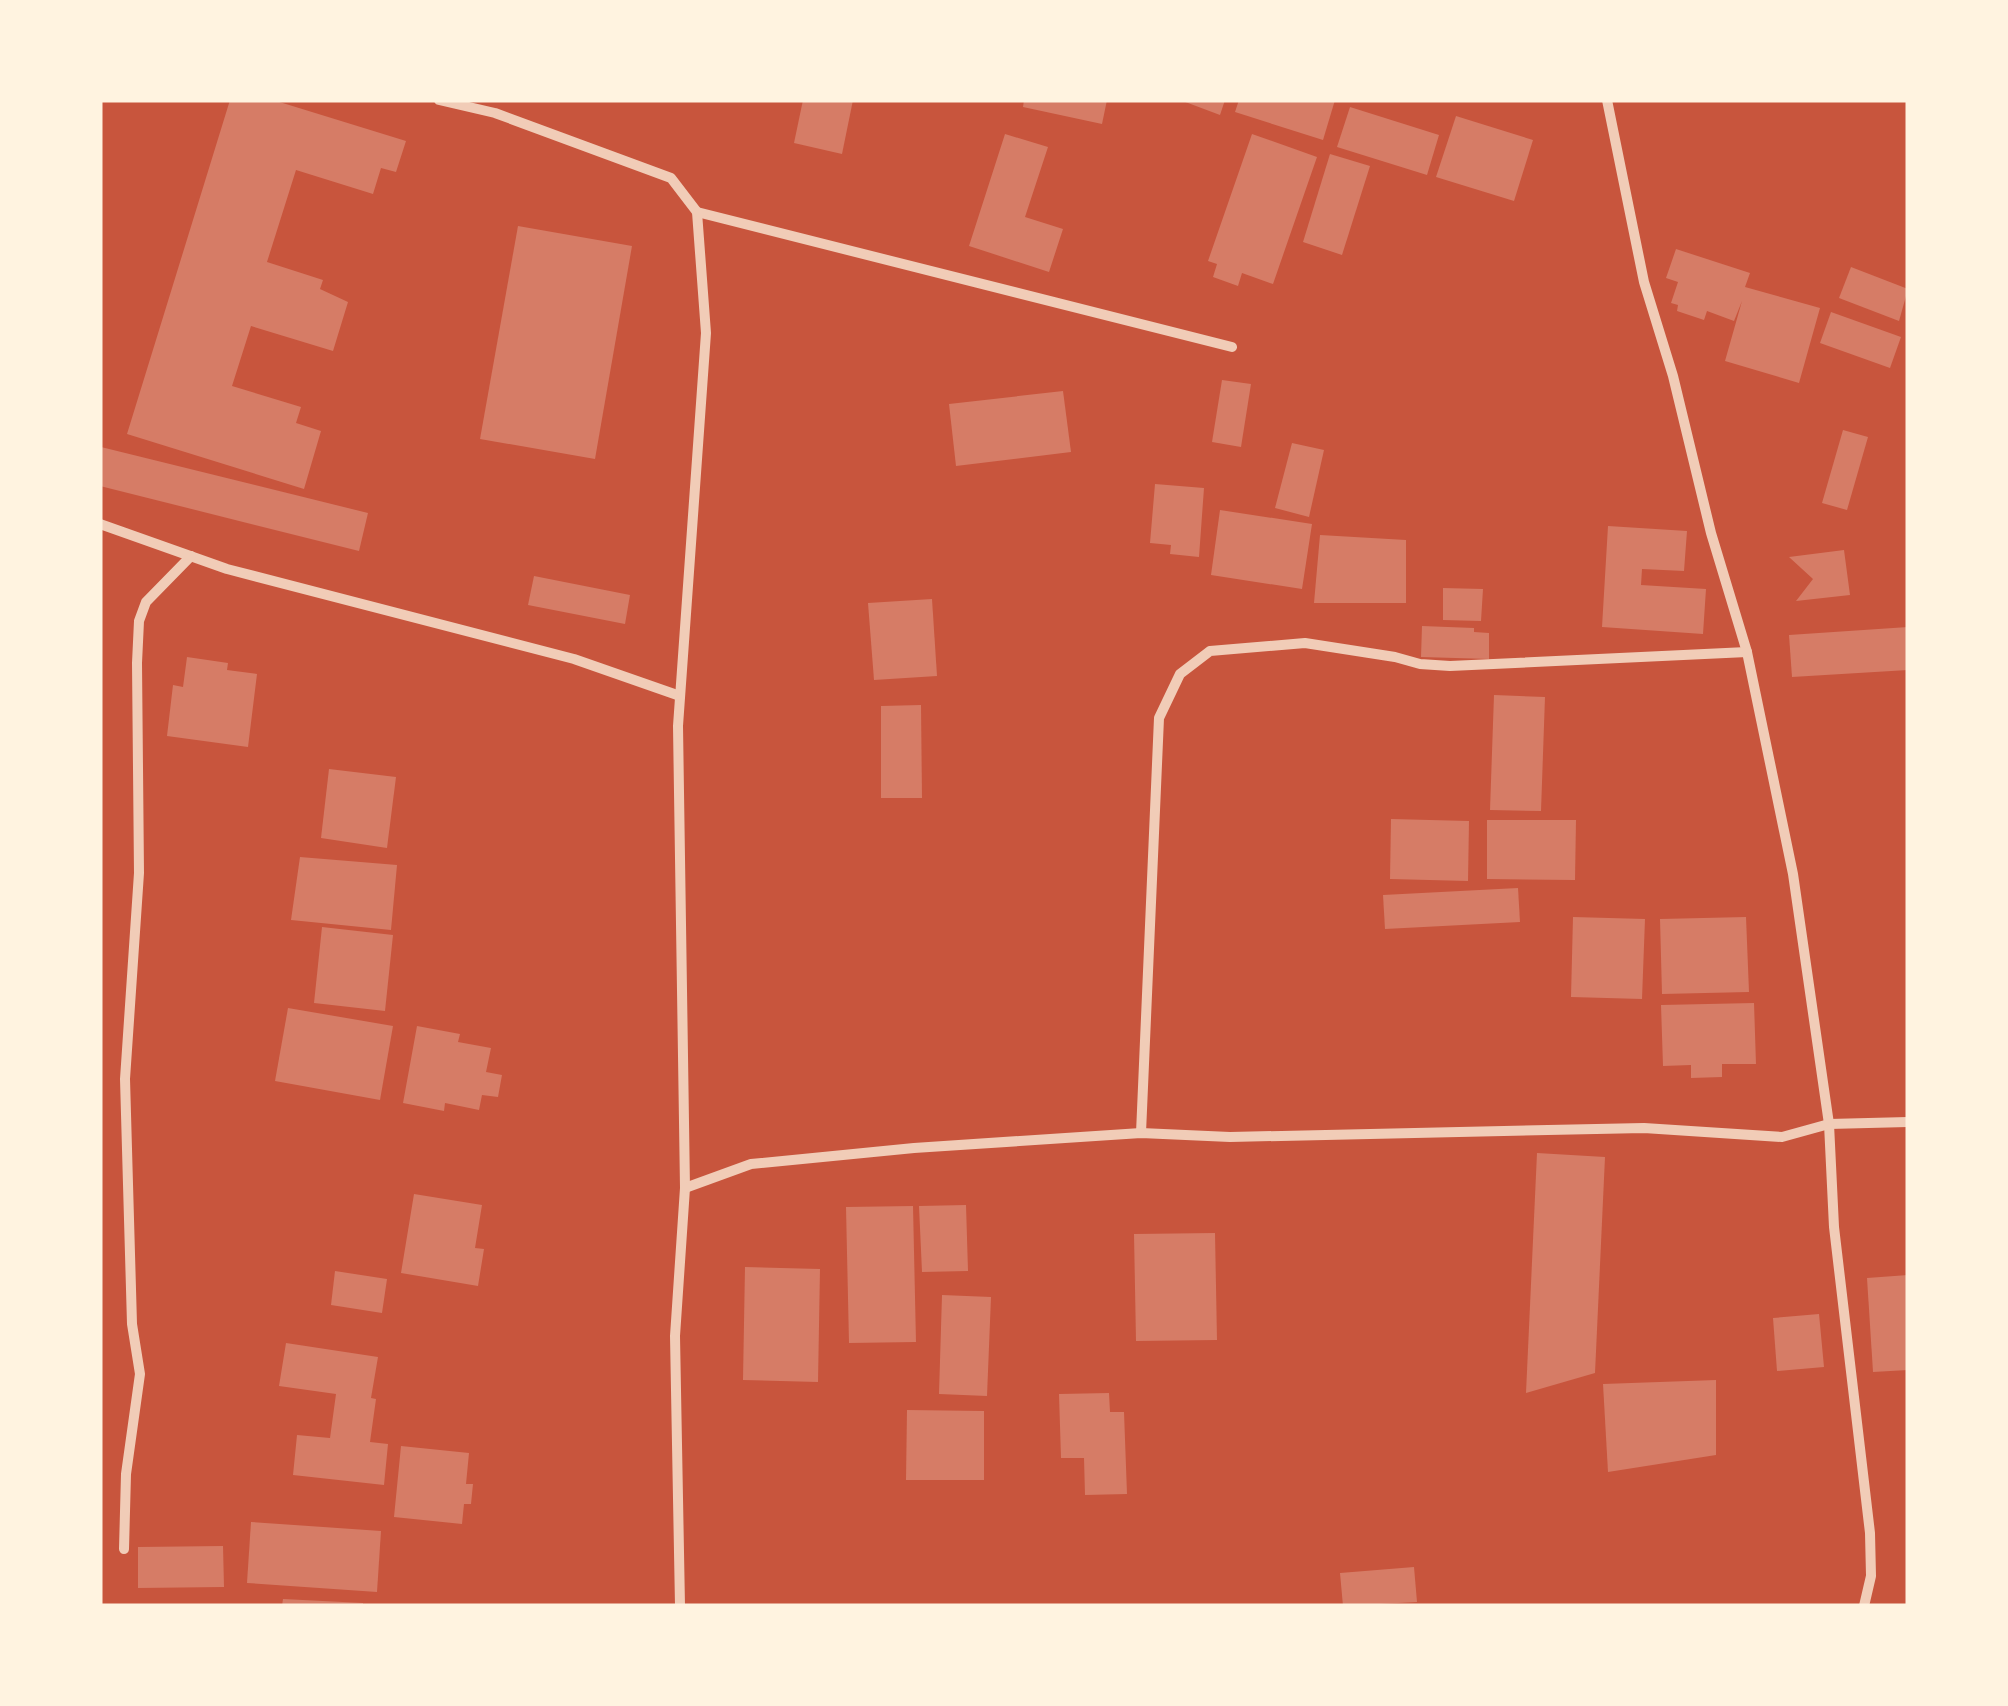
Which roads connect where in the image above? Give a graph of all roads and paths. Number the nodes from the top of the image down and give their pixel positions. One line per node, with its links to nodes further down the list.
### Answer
1 (439, 100): 3 (street)
2 (1607, 100): 7 (street)
3 (697, 212): 4 (street); 8 (street)
4 (1232, 347)
5 (100, 524): 6 (street)
6 (191, 556): 8 (street); 13 (street)
7 (1746, 652): 10 (street); 11 (street)
8 (680, 696): 12 (street)
9 (1908, 1122): 10 (street)
10 (1828, 1124): 11 (street); 15 (street)
11 (1141, 1133): 12 (street)
12 (686, 1188): 14 (street)
13 (124, 1549)
14 (680, 1606)
15 (1864, 1606)

